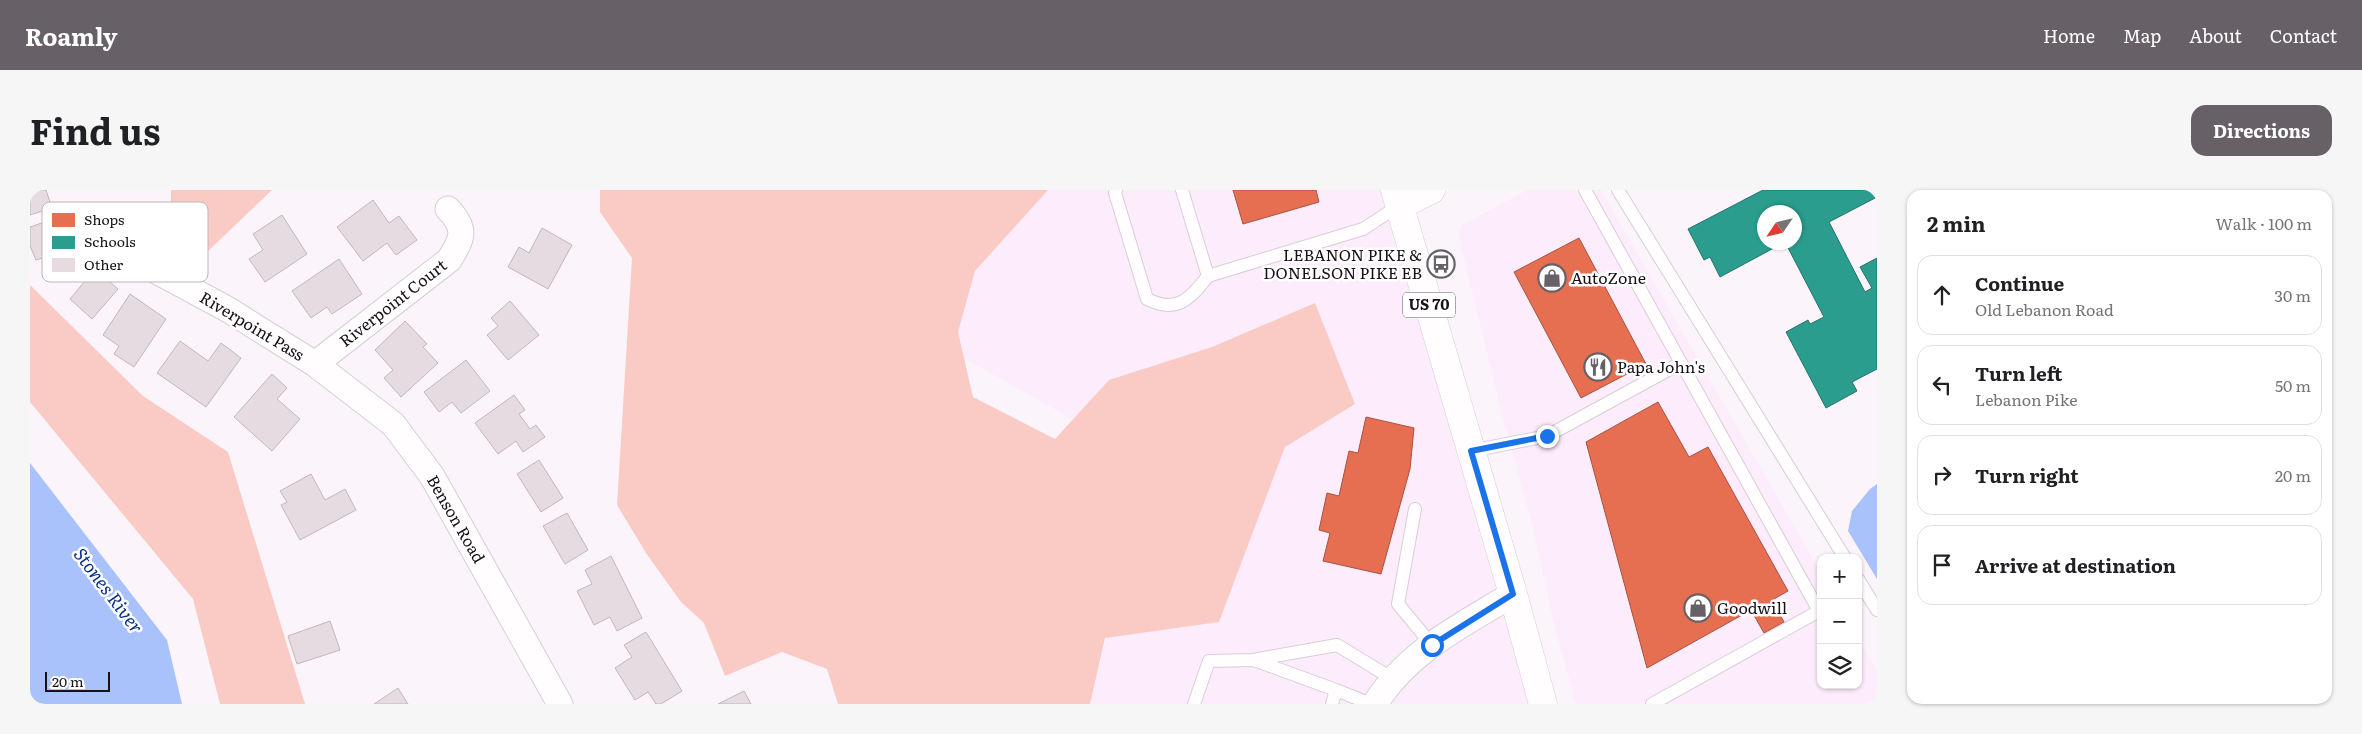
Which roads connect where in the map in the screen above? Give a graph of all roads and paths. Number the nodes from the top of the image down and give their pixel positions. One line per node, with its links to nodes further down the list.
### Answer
1 (1116, 190): 8 (lane)
2 (1182, 190): 8 (lane)
3 (1431, 190): 6 (main road)
4 (1585, 190): 10 (lane)
5 (1618, 190): 14 (lane)
6 (1398, 198): 8 (lane); 12 (main road, US 70)
7 (448, 209): 11 (street, Riverpoint Court)
8 (1208, 276)
9 (176, 282): 11 (street, Riverpoint Pass)
10 (1681, 363): 12 (lane); 28 (lane)
11 (314, 364): 22 (street, Benson Road)
12 (1471, 451): 16 (main road, US 70)
13 (1414, 509): 18 (lane)
14 (1843, 554)
15 (1862, 586): 17 (lane)
16 (1513, 594): 18 (street); 27 (main road, US 70)
17 (1877, 610)
18 (1432, 645): 20 (street)
19 (1253, 660): 20 (lane); 21 (lane); 23 (lane)
20 (1393, 679): 26 (street)
21 (1336, 690): 24 (lane); 25 (lane)
22 (560, 704)
23 (1194, 704)
24 (1332, 704)
25 (1371, 704)
26 (1375, 704)
27 (1543, 704)
28 (1652, 704)

